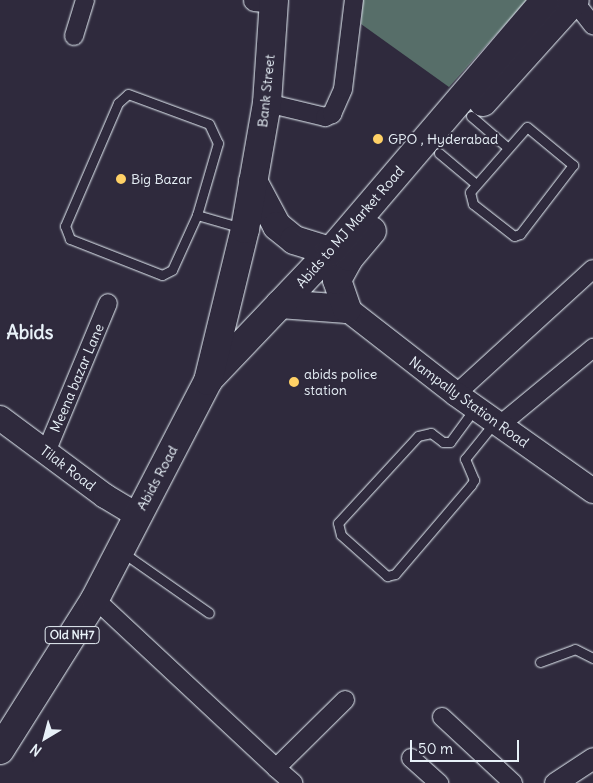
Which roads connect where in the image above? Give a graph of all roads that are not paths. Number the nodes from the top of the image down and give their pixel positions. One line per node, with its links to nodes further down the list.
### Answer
1 (85, 0): 7 (street)
2 (354, 0): 8 (street)
3 (545, 0): 16 (main road, Abids to MJ Market Road / Old NH7)
4 (574, 0): 6 (street); 9 (main road, Abids to MJ Market Road / Old NH7)
5 (267, 1): 8 (main road, Bank Street)
6 (593, 26)
7 (74, 36)
8 (267, 103): 12 (main road, Bank Street)
9 (471, 116): 10 (lane); 11 (main road, Abids to MJ Market Road / Old NH7)
10 (507, 147): 13 (lane); 13 (lane)
11 (439, 153): 13 (lane); 16 (main road, Abids to MJ Market Road / Old NH7)
12 (253, 181): 15 (main road, Abids Road); 16 (main road)
13 (476, 184)
14 (197, 215): 14 (lane); 15 (lane)
15 (245, 228): 22 (main road, Abids Road)
16 (340, 254): 19 (main road, Abids to MJ Market Road / Old NH7); 20 (main road, Abids to MJ Market Road)
17 (593, 269): 23 (street)
18 (108, 303): 27 (street, Meena bazar Lane)
19 (280, 304): 20 (main road); 22 (main road, Abids to MJ Market Road / Old NH7)
20 (347, 309): 23 (main road, Nampally Station Road)
21 (593, 348): 26 (street)
22 (208, 380): 29 (main road, Abids Road / Old NH7)
23 (456, 394): 24 (main road, Nampally Station Road)
24 (476, 408): 26 (main road, Nampally Station Road); 26 (lane)
25 (0, 418): 27 (main road, Tilak Road)
26 (498, 424): 28 (main road, Nampally Station Road)
27 (46, 452): 29 (main road, Tilak Road)
28 (593, 491)
29 (137, 516): 30 (main road, Abids Road / Old NH7)
30 (120, 550): 31 (main road, Abids Road / Old NH7); 32 (lane)
31 (95, 599): 37 (main road, Abids Road / Old NH7); 40 (street)
32 (209, 613)
33 (593, 658): 34 (lane)
34 (540, 662)
35 (345, 700): 40 (street)
36 (442, 717): 43 (street)
37 (0, 750)
38 (411, 758): 42 (street)
39 (593, 758): 44 (street)
40 (276, 768): 41 (street)
41 (293, 783)
42 (439, 783)
43 (513, 783)
44 (555, 783)

